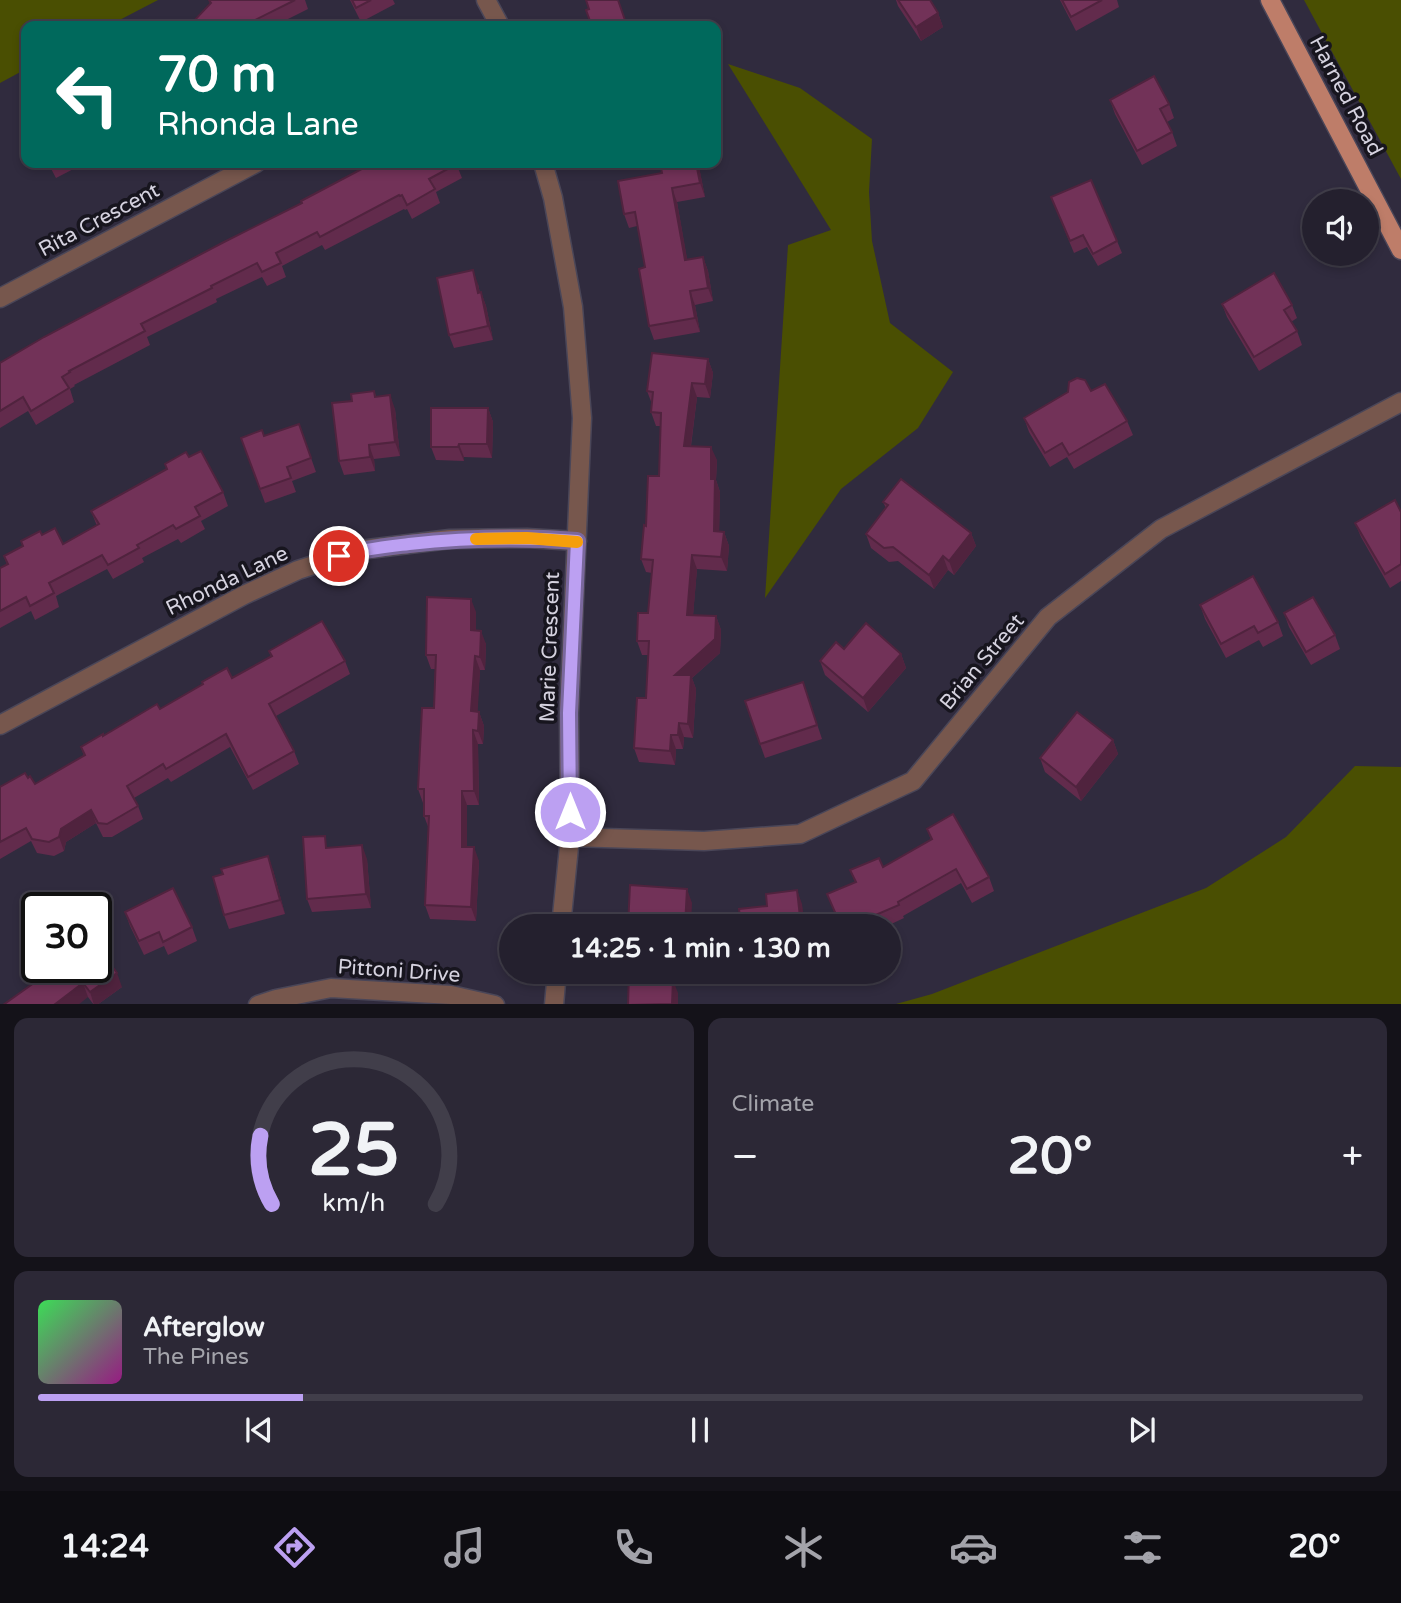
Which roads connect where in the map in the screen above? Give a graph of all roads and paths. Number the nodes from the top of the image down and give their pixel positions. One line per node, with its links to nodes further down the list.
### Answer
1 (486, 0): 3 (street)
2 (1270, 0): 6 (main road, Harned Road)
3 (496, 21)
4 (247, 168): 7 (street, Rita Crescent)
5 (544, 168): 9 (street, Marie Crescent)
6 (1401, 250)
7 (0, 298)
8 (1401, 402): 11 (street, Brian Street)
9 (577, 541): 10 (street, Rhonda Lane); 11 (street, Marie Crescent)
10 (0, 725)
11 (570, 837): 12 (street, Marie Crescent)
12 (562, 914)
13 (556, 984): 16 (street)
14 (258, 1004): 15 (street, Pittoni Drive)
15 (495, 1004)
16 (554, 1004)

